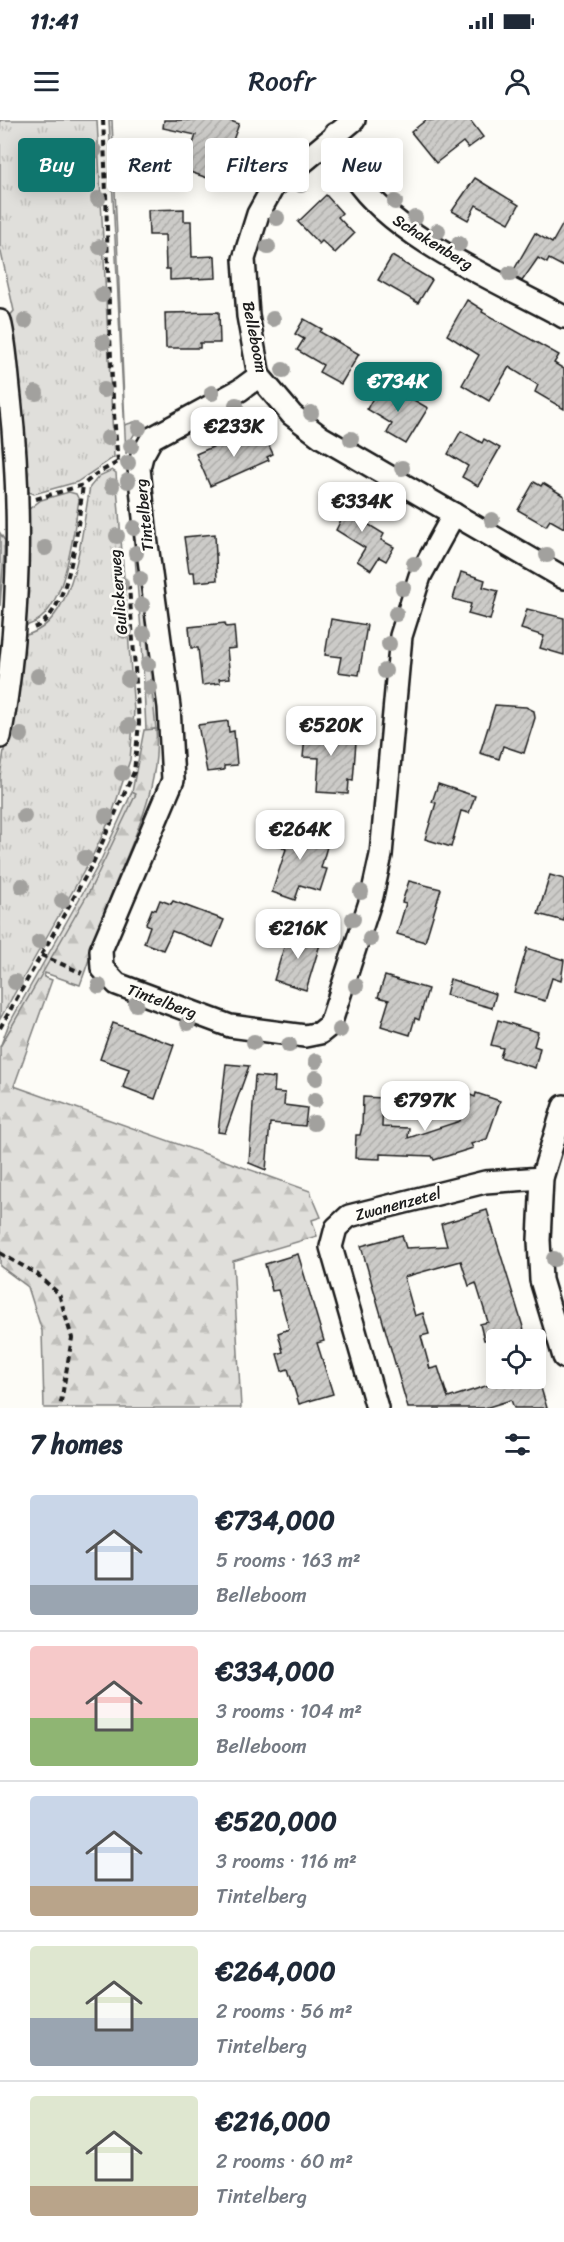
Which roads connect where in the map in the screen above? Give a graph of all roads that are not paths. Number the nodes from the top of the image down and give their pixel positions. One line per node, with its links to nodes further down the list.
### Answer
1 (354, 120): 2 (street, Belleboom)
2 (335, 134): 3 (street, Schakenberg); 5 (street, Belleboom)
3 (564, 317)
4 (0, 321): 6 (street)
5 (259, 376): 7 (street, Belleboom); 7 (street, Tintelberg)
6 (11, 513): 9 (street)
7 (454, 514): 8 (street, Belleboom)
8 (564, 578)
9 (7, 631): 10 (street)
10 (0, 737)
11 (564, 1106): 12 (street)
12 (542, 1178): 13 (street); 14 (street, Zwanenzetel)
13 (564, 1357)
14 (377, 1408)

